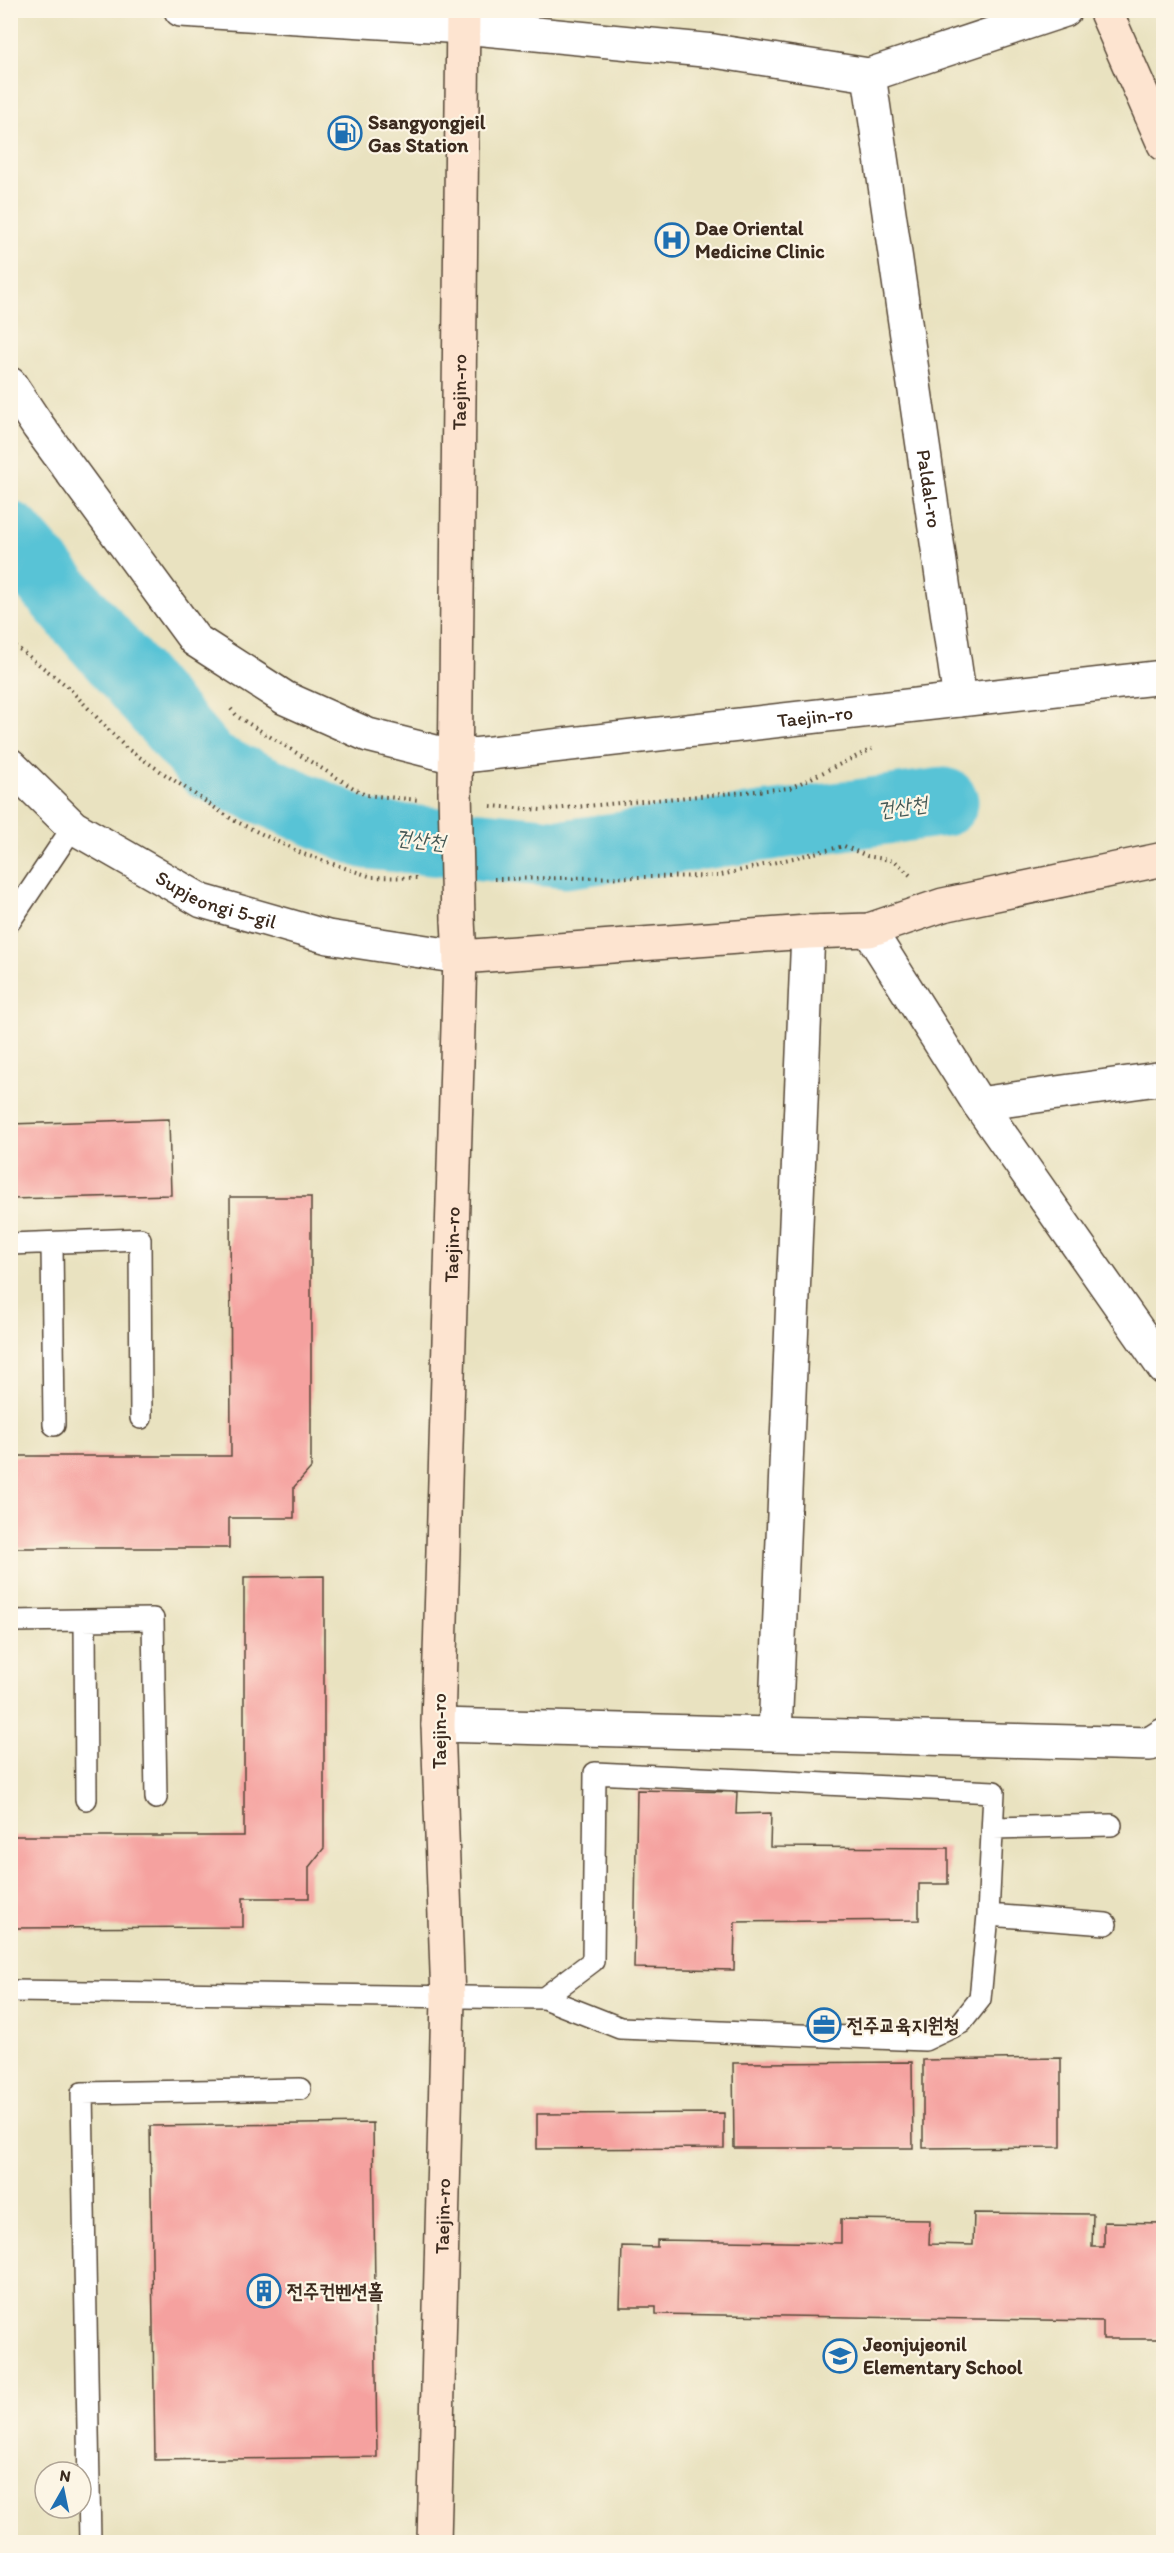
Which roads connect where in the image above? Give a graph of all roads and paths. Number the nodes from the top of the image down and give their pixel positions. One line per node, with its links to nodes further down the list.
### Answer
1 (181, 10): 4 (street)
2 (1065, 10): 5 (street)
3 (1105, 10): 6 (street)
4 (463, 19): 5 (street); 10 (street, Taejin-ro)
5 (868, 75): 9 (street, Paldal-ro)
6 (1164, 144)
7 (10, 384): 10 (street, Taejin-ro)
8 (1164, 677): 9 (street)
9 (960, 700): 10 (street, Taejin-ro)
10 (455, 757): 17 (street, Taejin-ro, bridge)
11 (10, 765): 12 (street, Supjeongi 5-gil)
12 (73, 826): 14 (lane); 17 (street, Supjeongi 5-gil)
13 (1164, 859): 15 (street)
14 (10, 921)
15 (869, 930): 16 (street); 19 (street)
16 (808, 932): 17 (street); 28 (street)
17 (460, 957): 27 (street, Taejin-ro)
18 (1164, 1078): 19 (street)
19 (979, 1104): 22 (street)
20 (52, 1243): 21 (lane); 23 (lane); 24 (lane)
21 (10, 1244)
22 (1164, 1368)
23 (141, 1418)
24 (54, 1425)
25 (84, 1620): 26 (lane); 30 (lane); 31 (lane)
26 (10, 1621)
27 (438, 1725): 28 (street); 38 (street, Taejin-ro)
28 (775, 1734): 29 (street)
29 (1164, 1735)
30 (156, 1798)
31 (86, 1800)
32 (1111, 1825): 33 (lane)
33 (993, 1828): 34 (lane); 37 (lane)
34 (988, 1915): 35 (lane); 37 (lane)
35 (1106, 1924)
36 (10, 1991): 38 (lane)
37 (544, 1998): 38 (lane)
38 (448, 1999): 41 (street, Taejin-ro)
39 (300, 2089): 40 (lane)
40 (90, 2542)
41 (434, 2542)

